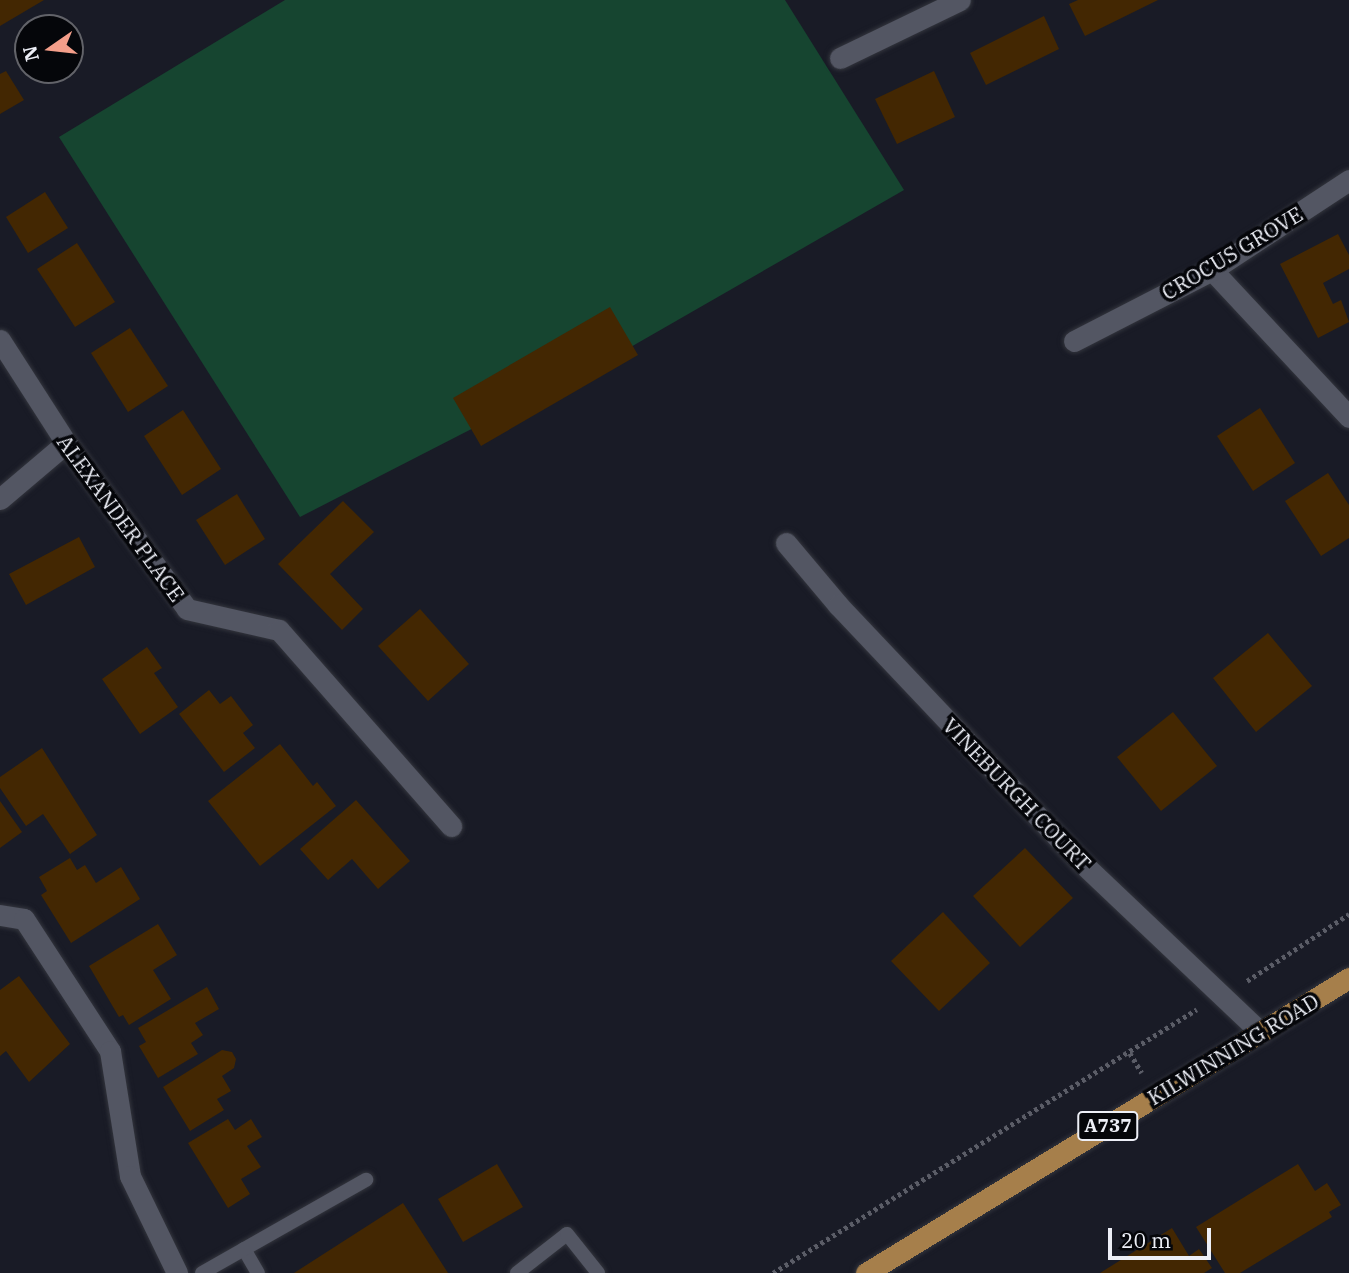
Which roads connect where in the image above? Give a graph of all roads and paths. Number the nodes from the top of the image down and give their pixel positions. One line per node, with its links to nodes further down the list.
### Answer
1 (960, 0): 2 (street)
2 (840, 58)
3 (1349, 180): 4 (street, CROCUS GROVE)
4 (1212, 270): 6 (street, CROCUS GROVE); 7 (street)
5 (0, 340): 8 (street, ALEXANDER PLACE)
6 (1074, 341)
7 (1349, 417)
8 (66, 443): 9 (street); 11 (street, ALEXANDER PLACE)
9 (0, 499)
10 (786, 544): 15 (street, VINEBURGH COURT)
11 (451, 826)
12 (1349, 914): 15 (path)
13 (0, 915): 19 (street)
14 (1349, 978): 16 (main road, KILWINNING ROAD / A737)
15 (1220, 993): 16 (street, VINEBURGH COURT); 24 (path)
16 (1261, 1032): 25 (main road, KILWINNING ROAD / A737)
17 (366, 1180): 18 (lane)
18 (244, 1249): 20 (lane); 21 (lane)
19 (177, 1273)
20 (202, 1273)
21 (258, 1273)
22 (517, 1273): 23 (lane)
23 (598, 1273)
24 (773, 1273)
25 (866, 1273)

